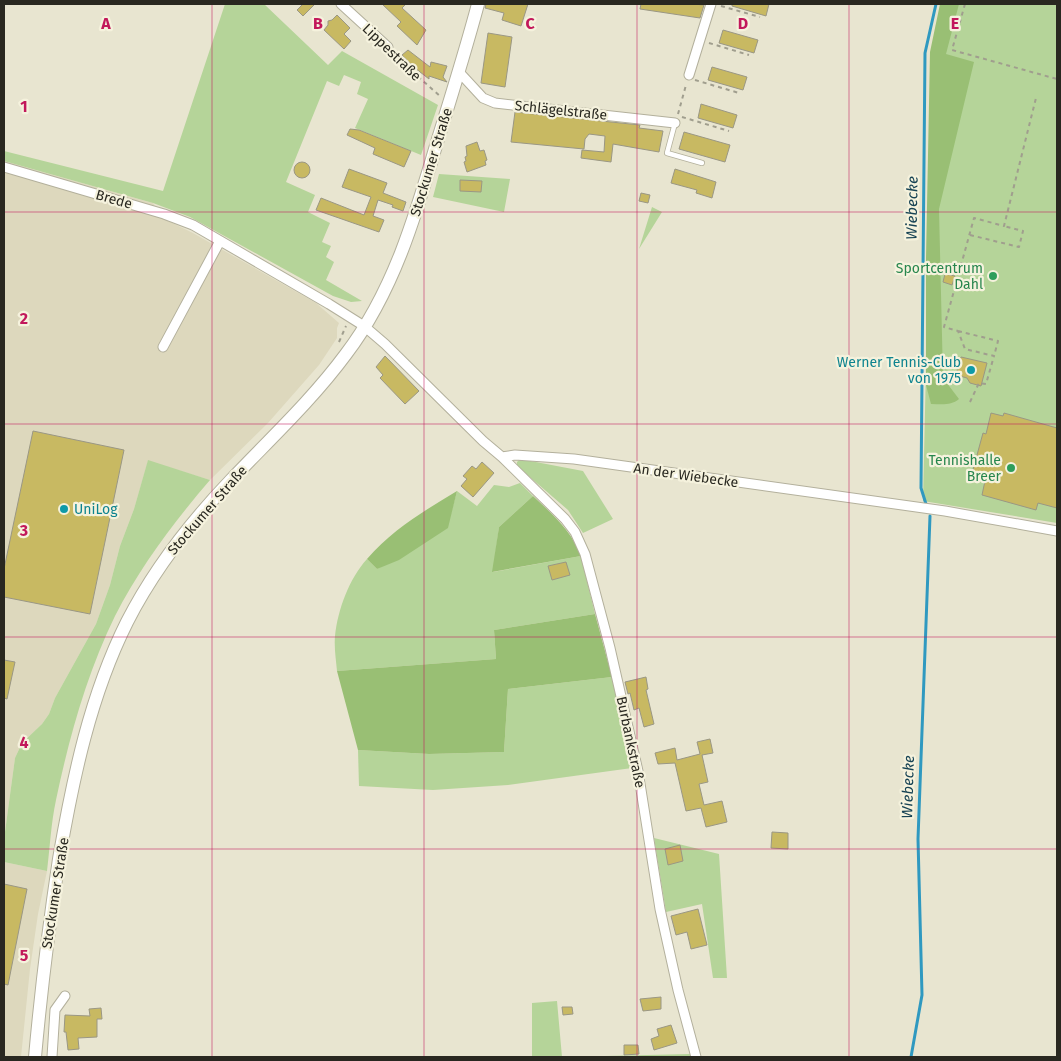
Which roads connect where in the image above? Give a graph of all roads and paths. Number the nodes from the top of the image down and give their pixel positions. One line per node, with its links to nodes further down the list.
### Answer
1 (341, 4): 7 (street, Lippestraße)
2 (478, 4): 9 (main road, Stockumer Straße)
3 (965, 4): 11 (path)
4 (715, 5): 5 (path); 6 (street)
5 (760, 18)
6 (700, 40): 8 (path); 10 (street)
7 (388, 47): 13 (path, Lippestraße)
8 (749, 55)
9 (459, 72): 15 (street, Schlägelstraße); 23 (main road, Stockumer Straße)
10 (689, 75)
11 (1057, 79)
12 (739, 92): 16 (path)
13 (443, 98)
14 (1036, 98): 19 (path)
15 (675, 123): 17 (lane)
16 (729, 131)
17 (702, 163)
18 (4, 168): 21 (street, Brede)
19 (1004, 226): 20 (path); 20 (path)
20 (970, 235): 24 (path)
21 (220, 241): 22 (street, Brede); 25 (street)
22 (351, 318): 23 (street, Brede); 26 (path)
23 (364, 326): 29 (street); 32 (main road, Stockumer Straße)
24 (958, 331): 27 (path); 27 (path)
25 (162, 347)
26 (336, 348)
27 (994, 356): 28 (path)
28 (970, 402)
29 (502, 457): 30 (street, An der Wiebecke); 34 (street, Burbankstraße)
30 (1057, 531)
31 (65, 996): 33 (street)
32 (35, 1057)
33 (52, 1057)
34 (696, 1057)

